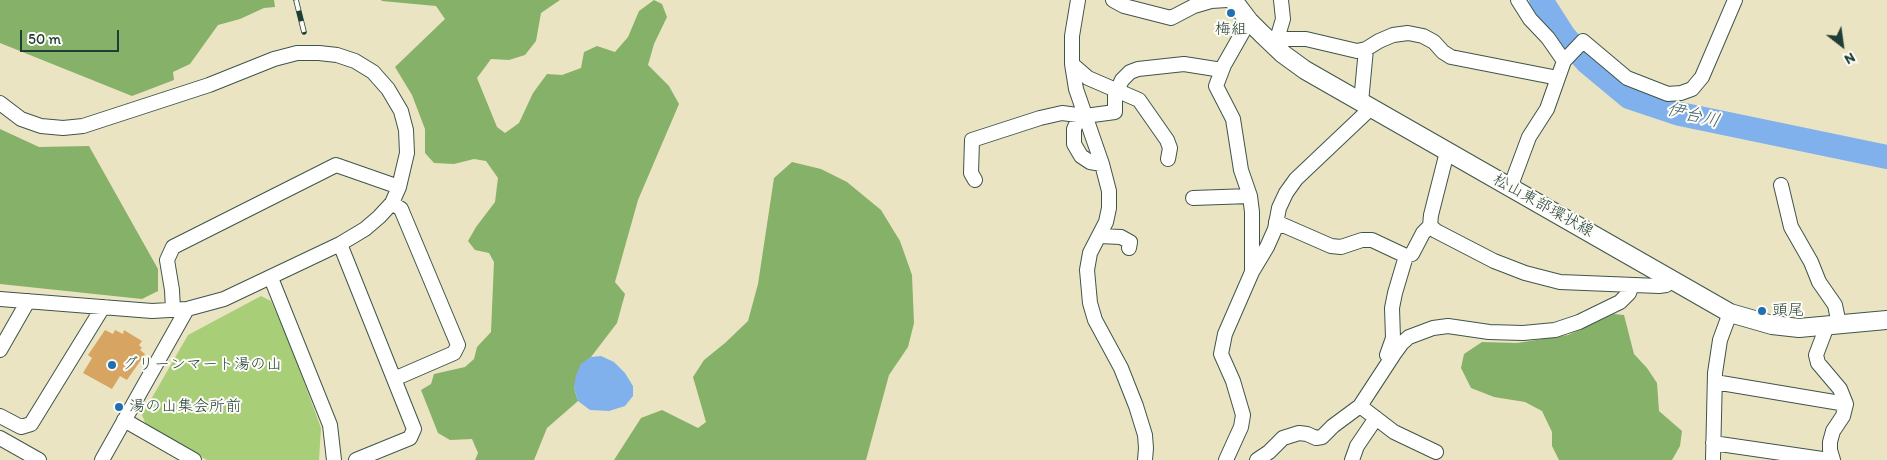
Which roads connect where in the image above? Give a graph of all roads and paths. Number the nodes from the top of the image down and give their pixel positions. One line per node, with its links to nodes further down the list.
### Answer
1 (1078, 0): 12 (street)
2 (1113, 0): 3 (street)
3 (1227, 0)
4 (1233, 0): 8 (main road, 松山東部環状線)
5 (1281, 0): 9 (street)
6 (1518, 0): 11 (street)
7 (1735, 0): 11 (street)
8 (1249, 21): 9 (main road, 松山東部環状線); 13 (street)
9 (1274, 41): 10 (street); 17 (main road, 松山東部環状線)
10 (1366, 50): 14 (street); 17 (street)
11 (1566, 59): 14 (street)
12 (1072, 64): 15 (street); 18 (street)
13 (1222, 70): 15 (street); 26 (street)
14 (1558, 78): 25 (street)
15 (1117, 90): 18 (street); 20 (street)
16 (0, 103): 24 (street)
17 (1366, 105): 19 (main road, 松山東部環状線); 29 (street)
18 (1085, 116): 21 (street); 21 (street); 22 (street)
19 (1446, 152): 25 (main road, 松山東部環状線); 30 (street)
20 (1168, 159)
21 (1102, 164): 31 (street)
22 (975, 180)
23 (1781, 184): 46 (street)
24 (400, 187): 28 (street); 43 (street)
25 (1510, 188): 37 (main road, 松山東部環状線)
26 (1250, 196): 27 (street); 35 (street)
27 (1193, 198)
28 (392, 203): 32 (street); 49 (street)
29 (1276, 222): 34 (street); 35 (street)
30 (1430, 226): 34 (street); 38 (street)
31 (1100, 236): 33 (street); 65 (street)
32 (340, 244): 36 (street); 49 (street)
33 (1129, 248)
34 (1406, 256): 48 (street)
35 (1252, 272): 66 (street)
36 (271, 278): 42 (street); 63 (street)
37 (1674, 280): 38 (street); 44 (main road, 松山東部環状線)
38 (1632, 285): 48 (street)
39 (0, 299): 40 (street)
40 (28, 302): 41 (street); 47 (street)
41 (102, 307): 43 (street); 53 (street)
42 (187, 309): 43 (street); 55 (street)
43 (173, 310)
44 (1730, 313): 46 (main road, 松山東部環状線); 50 (street)
45 (1887, 320): 46 (main road, 松山東部環状線)
46 (1833, 325): 51 (street)
47 (0, 350)
48 (1384, 370): 52 (street)
49 (394, 379): 64 (street)
50 (1714, 382): 51 (street); 57 (street)
51 (1846, 404): 71 (street)
52 (1360, 406): 54 (street); 67 (street)
53 (0, 416)
54 (1376, 418): 58 (street); 68 (street)
55 (124, 420): 61 (street); 62 (street)
56 (0, 438): 59 (street)
57 (1714, 443): 69 (street); 70 (street)
58 (1436, 452)
59 (23, 456): 60 (street)
60 (39, 460)
61 (102, 460)
62 (194, 460)
63 (334, 460)
64 (356, 460)
65 (1145, 460)
66 (1226, 460)
67 (1259, 460)
68 (1352, 460)
69 (1714, 460)
70 (1829, 460)
71 (1834, 460)

